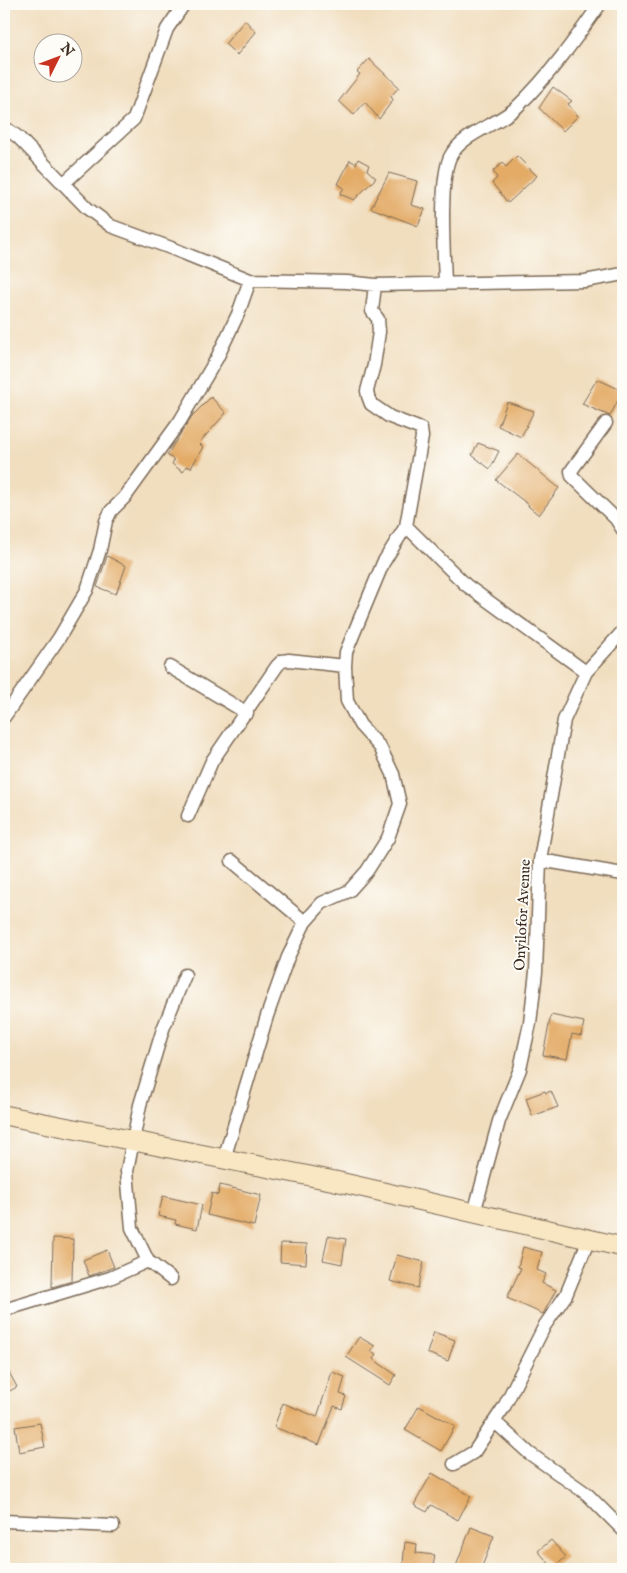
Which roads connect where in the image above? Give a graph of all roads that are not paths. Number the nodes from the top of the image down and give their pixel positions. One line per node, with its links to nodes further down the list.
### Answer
1 (184, 4): 4 (street)
2 (600, 4): 7 (street)
3 (4, 127): 4 (street)
4 (63, 184): 6 (street)
5 (623, 274): 7 (street)
6 (250, 280): 8 (street); 17 (street)
7 (445, 282): 8 (street)
8 (375, 285): 10 (street)
9 (606, 423): 11 (street)
10 (406, 526): 13 (street); 15 (street)
11 (623, 530)
12 (623, 631): 15 (street, Onyilofor Avenue)
13 (345, 666): 16 (street); 22 (street)
14 (170, 667): 16 (street)
15 (586, 672): 19 (street, Onyilofor Avenue)
16 (246, 712): 18 (street)
17 (4, 717)
18 (188, 816)
19 (540, 860): 21 (street); 27 (street, Onyilofor Avenue)
20 (232, 861): 22 (street)
21 (623, 874)
22 (305, 922): 26 (street)
23 (185, 975): 25 (street)
24 (4, 1115): 25 (main road)
25 (135, 1141): 26 (main road); 30 (street)
26 (224, 1159): 27 (main road)
27 (474, 1213): 28 (main road)
28 (590, 1239): 29 (main road); 33 (street)
29 (623, 1247)
30 (148, 1261): 31 (street); 32 (street)
31 (171, 1279)
32 (4, 1310)
33 (495, 1422): 34 (street); 37 (street)
34 (454, 1464)
35 (4, 1521): 36 (street)
36 (113, 1526)
37 (623, 1530)

